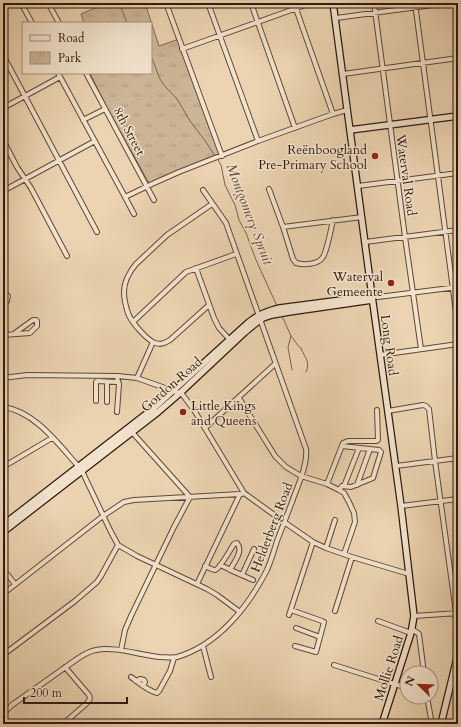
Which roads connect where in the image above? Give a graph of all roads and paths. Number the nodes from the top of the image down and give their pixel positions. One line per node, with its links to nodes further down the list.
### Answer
1 (21, 3): 16 (street)
2 (48, 3): 17 (street)
3 (166, 3): 21 (street)
4 (208, 3): 20 (street)
5 (251, 3): 18 (street)
6 (294, 3): 13 (street)
7 (311, 3): 13 (street)
8 (333, 3): 15 (main road, Long Road)
9 (374, 3): 14 (street, Waterval Road)
10 (448, 3): 12 (street)
11 (455, 3): 19 (street)
12 (415, 5): 14 (street); 24 (street)
13 (295, 8): 18 (street); 33 (street)
14 (375, 13): 15 (street); 25 (street, Waterval Road)
15 (336, 18): 27 (main road, Long Road)
16 (31, 22)
17 (58, 22)
18 (258, 22): 20 (street); 38 (street)
19 (458, 23)
20 (220, 36): 21 (street); 42 (street)
21 (182, 49): 43 (street)
22 (3, 55): 29 (street)
23 (458, 58): 24 (street)
24 (423, 64): 25 (street); 35 (street)
25 (382, 69): 27 (street); 37 (street, Waterval Road)
26 (87, 74): 31 (street, 8th Street)
27 (343, 74): 32 (main road, Long Road)
28 (59, 75): 29 (street); 36 (street)
29 (25, 96): 30 (street); 44 (street)
30 (3, 108)
31 (105, 109): 36 (street); 49 (street, 8th Street)
32 (347, 110): 33 (street); 39 (main road, Long Road)
33 (333, 114): 38 (street)
34 (458, 116): 35 (main road)
35 (430, 119): 37 (main road); 46 (street)
36 (83, 120): 41 (street)
37 (390, 125): 39 (main road); 48 (street, Waterval Road)
38 (295, 128): 42 (street)
39 (350, 130): 50 (main road, Long Road)
40 (3, 140): 47 (street)
41 (95, 141): 44 (street); 54 (street)
42 (258, 141): 43 (street)
43 (219, 157): 49 (street)
44 (59, 160): 47 (street); 63 (street)
45 (458, 173): 46 (street)
46 (438, 175): 48 (street); 62 (street)
47 (25, 179): 53 (street); 67 (street)
48 (398, 181): 50 (street); 64 (street, Waterval Road)
49 (147, 186): 54 (street); 55 (street, 8th Street)
50 (358, 186): 58 (main road, Long Road)
51 (269, 189): 60 (street)
52 (203, 190): 56 (street, Helderberg Road)
53 (3, 191)
54 (125, 197): 57 (street)
55 (154, 200)
56 (212, 204): 66 (street, Helderberg Road); 79 (street)
57 (134, 214)
58 (362, 217): 59 (street); 65 (main road, Long Road)
59 (333, 220): 60 (street); 60 (street)
60 (283, 227)
61 (458, 230): 62 (street)
62 (446, 231): 64 (street); 70 (street)
63 (97, 232)
64 (405, 237): 65 (street); 72 (street, Waterval Road)
65 (365, 242): 69 (main road, Long Road)
66 (236, 254): 68 (street); 78 (street, Helderberg Road)
67 (67, 256)
68 (196, 268): 75 (street); 79 (street)
69 (370, 280): 73 (main road, Long Road); 74 (main road)
70 (456, 287): 72 (street); 80 (street)
71 (3, 291): 76 (street)
72 (413, 293): 73 (street); 86 (street, Waterval Road)
73 (374, 298): 74 (main road, Gordon Road); 77 (main road, Long Road)
74 (359, 300): 77 (main road); 78 (main road, Gordon Road)
75 (209, 305): 83 (street); 84 (street)
76 (3, 306)
77 (374, 312): 87 (main road, Long Road)
78 (259, 318): 84 (main road, Gordon Road); 88 (street, Helderberg Road)
79 (133, 322): 83 (street)
80 (458, 327)
81 (15, 334): 81 (street); 82 (street)
82 (3, 335)
83 (153, 342): 91 (street)
84 (232, 342): 94 (main road, Gordon Road); 95 (main road, Gordon Road)
85 (458, 344): 86 (street)
86 (421, 349): 87 (street)
87 (380, 355): 101 (main road, Long Road)
88 (275, 364): 96 (street); 114 (street, Helderberg Road)
89 (118, 376): 90 (street); 91 (street); 92 (street)
90 (3, 378)
91 (137, 378): 94 (street)
92 (118, 381): 93 (street); 102 (street)
93 (107, 382): 97 (street); 98 (street)
94 (173, 391): 95 (street); 104 (main road, Gordon Road)
95 (180, 393): 103 (street); 104 (main road, Gordon Road)
96 (239, 398): 103 (street); 114 (street)
97 (96, 401)
98 (107, 402)
99 (3, 407): 105 (street)
100 (377, 410): 106 (street)
101 (388, 411): 110 (street); 111 (main road, Long Road)
102 (117, 412)
103 (205, 428): 119 (street)
104 (130, 430): 113 (main road, Gordon Road); 120 (street)
105 (52, 438): 112 (street); 113 (street)
106 (342, 446): 107 (street); 115 (street)
107 (358, 448): 108 (street); 117 (street)
108 (370, 449): 116 (street); 116 (street)
109 (458, 458): 110 (street)
110 (435, 461): 111 (street); 122 (street)
111 (396, 466): 123 (main road, Long Road)
112 (3, 467)
113 (80, 469): 124 (street); 127 (main road, Gordon Road); 128 (main road, Gordon Road)
114 (301, 476): 115 (street); 126 (street, Helderberg Road)
115 (327, 484): 118 (street)
116 (357, 485): 117 (street)
117 (344, 486): 118 (street)
118 (339, 490): 133 (street)
119 (242, 494): 120 (street); 126 (street); 137 (street)
120 (190, 497): 124 (street); 135 (street)
121 (458, 498): 122 (street)
122 (440, 501): 123 (street); 148 (street)
123 (401, 506): 140 (main road, Long Road)
124 (103, 516): 130 (street); 142 (street)
125 (335, 520): 131 (street)
126 (284, 522): 129 (street); 147 (street, Helderberg Road)
127 (3, 525)
128 (3, 532)
129 (313, 542): 131 (street); 145 (street)
130 (118, 545): 135 (street); 160 (street)
131 (326, 548): 133 (street)
132 (254, 549): 141 (street)
133 (344, 554): 134 (street)
134 (352, 557): 140 (street); 146 (street)
135 (156, 565): 143 (street); 158 (street)
136 (220, 565): 137 (street); 139 (street); 139 (street)
137 (205, 566): 143 (street)
138 (3, 569): 142 (street)
139 (230, 570): 141 (street); 141 (street)
140 (409, 574): 150 (main road, Long Road)
141 (242, 575)
142 (15, 584): 144 (street)
143 (197, 584): 147 (street)
144 (3, 594)
145 (290, 610): 149 (street); 155 (street)
146 (335, 611)
147 (240, 612): 156 (street, Helderberg Road)
148 (457, 613): 150 (street); 152 (street)
149 (289, 615)
150 (414, 617): 154 (main road, Mollie Road)
151 (378, 622): 154 (street)
152 (458, 627)
153 (296, 628): 155 (street)
154 (412, 631): 163 (street); 167 (main road, Mollie Road)
155 (320, 637): 157 (street)
156 (203, 646): 161 (street, Helderberg Road); 166 (street)
157 (295, 646)
158 (121, 650): 161 (street, Helderberg Road); 164 (street, Helderberg Road)
159 (458, 654): 174 (main road)
160 (3, 655)
161 (174, 658): 165 (street)
162 (334, 665): 167 (street)
163 (423, 665)
164 (65, 667): 170 (street, Helderberg Road); 171 (street)
165 (131, 677)
166 (210, 677)
167 (395, 684): 168 (street); 172 (main road, Mollie Road)
168 (399, 685)
169 (428, 705): 173 (street)
170 (3, 714)
171 (63, 724)
172 (382, 724)
173 (432, 724)
174 (441, 724)

